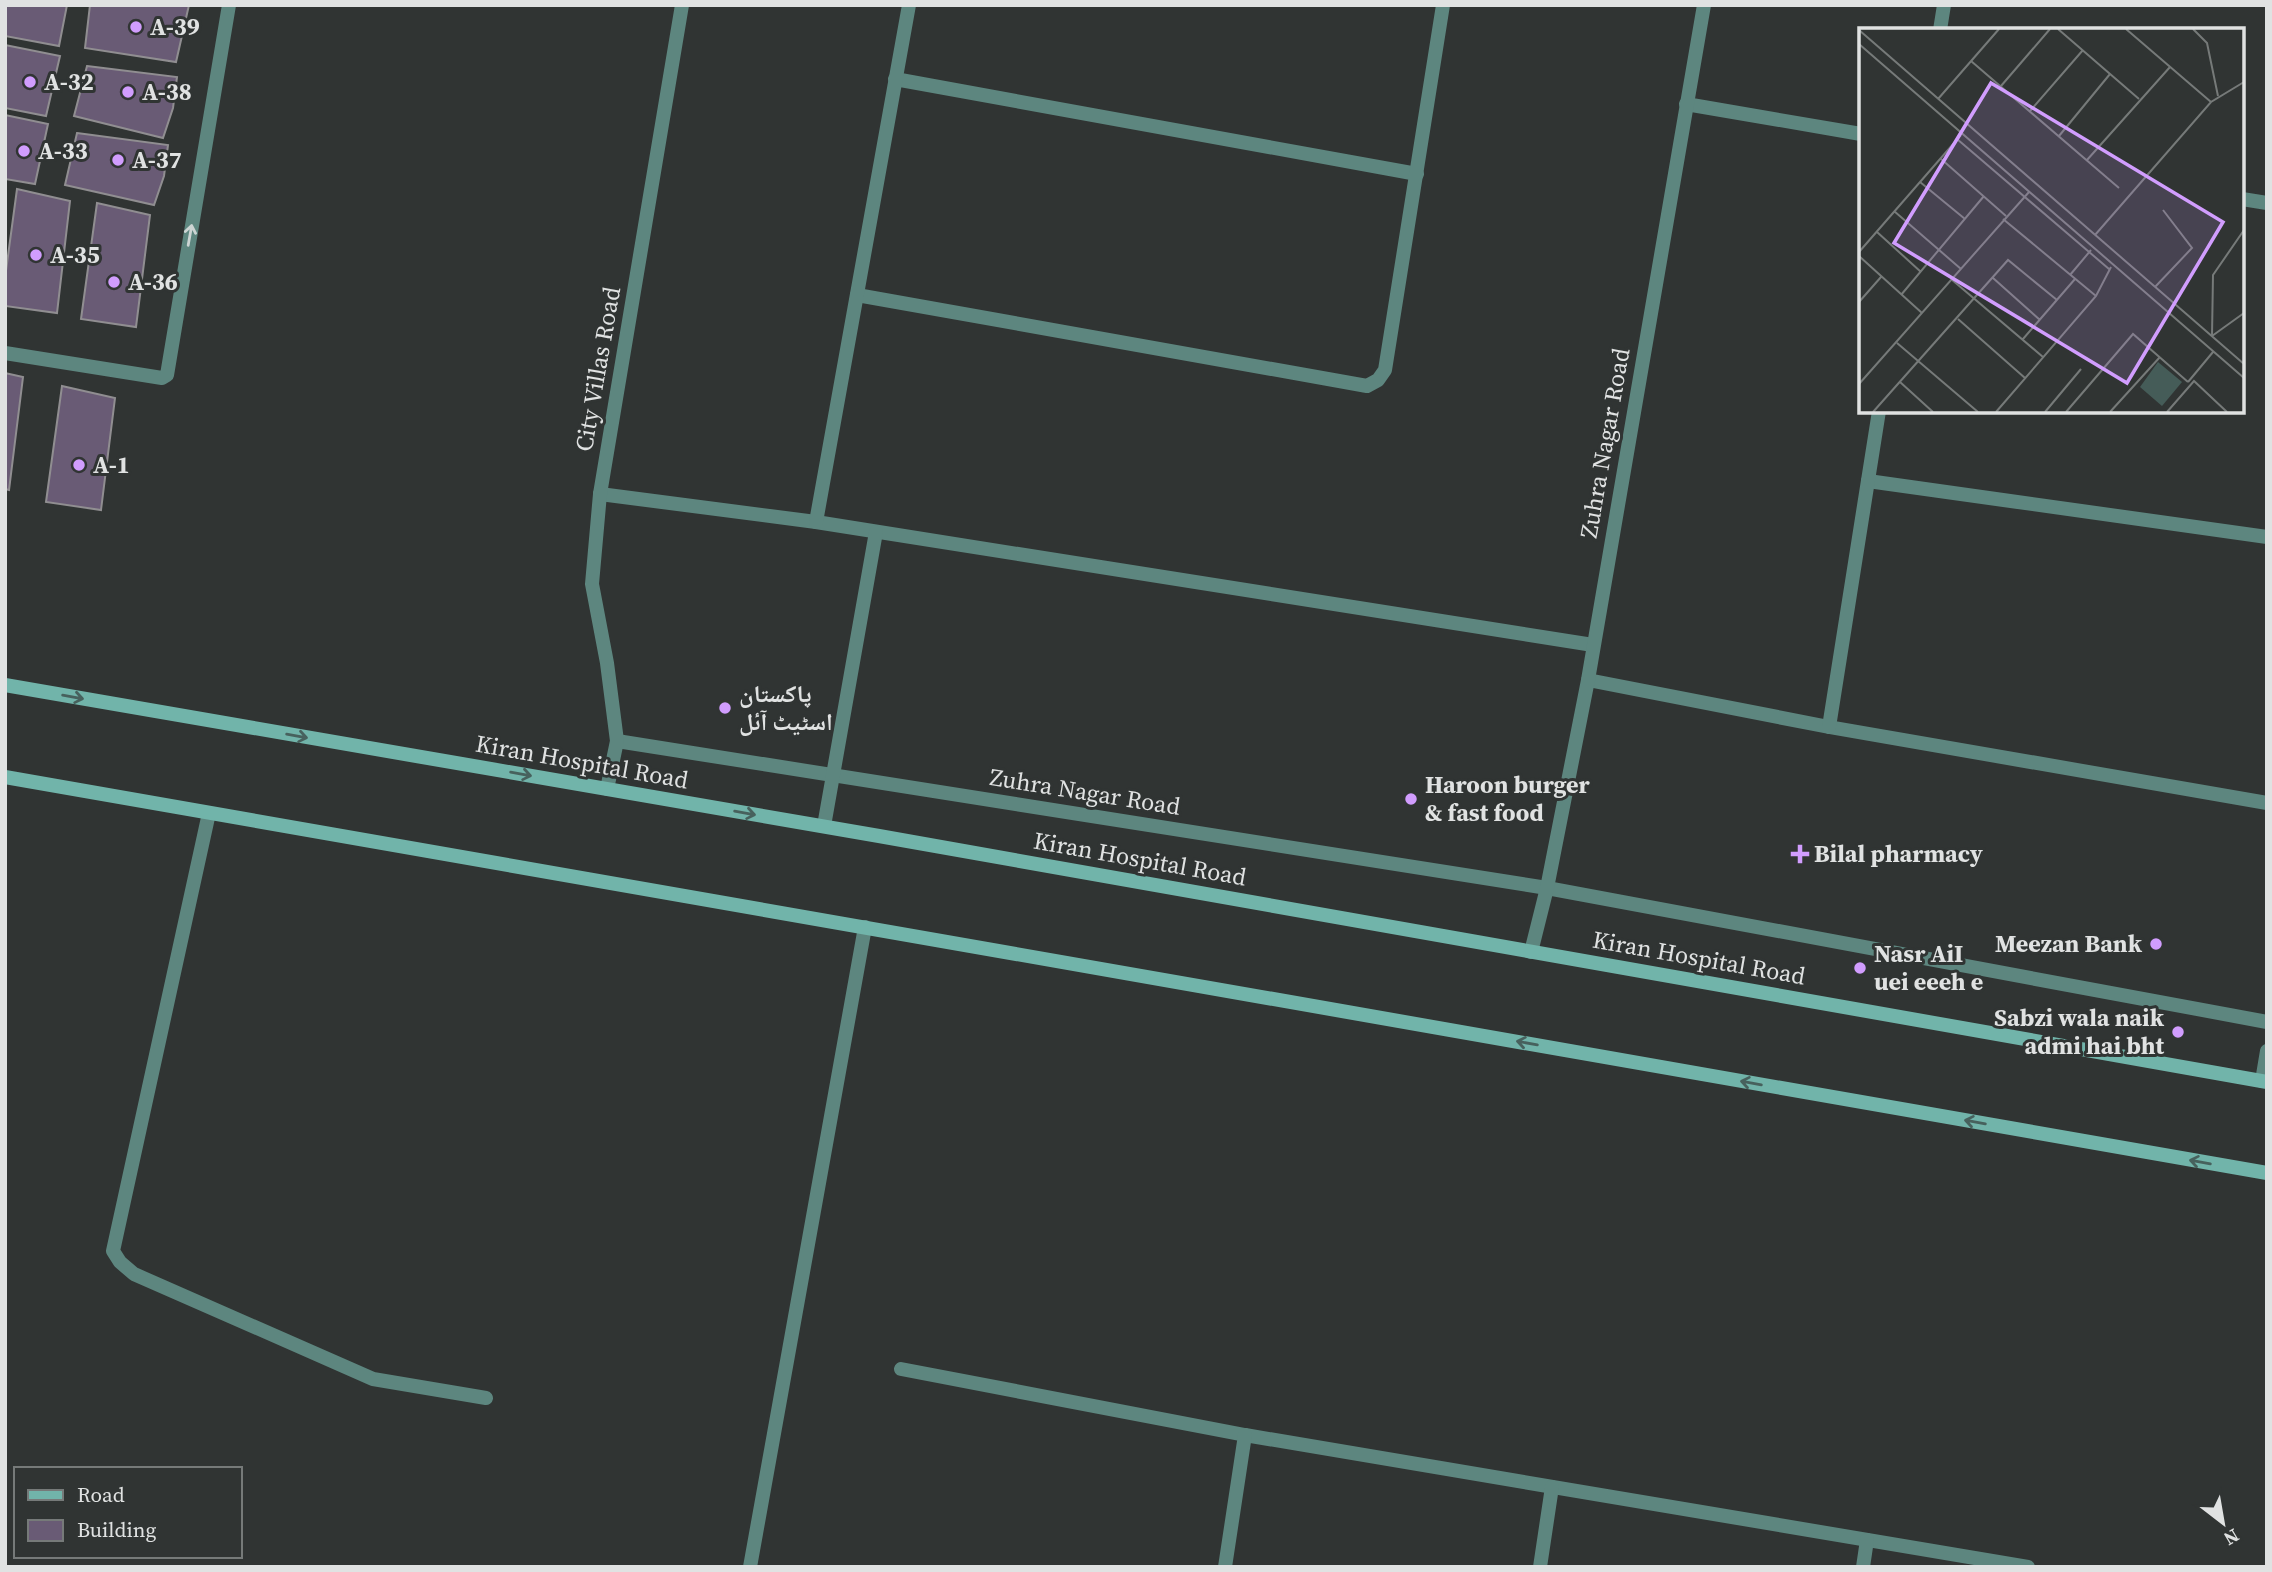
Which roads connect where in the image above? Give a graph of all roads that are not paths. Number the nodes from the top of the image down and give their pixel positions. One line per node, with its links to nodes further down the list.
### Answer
1 (229, 5): 15 (street, one-way to 1)
2 (682, 5): 18 (street, City Villas Road)
3 (909, 5): 8 (street)
4 (1443, 5): 11 (street)
5 (1704, 5): 9 (street, Zuhra Nagar Road)
6 (1944, 5): 7 (street)
7 (1940, 28)
8 (895, 79): 11 (street); 14 (street)
9 (1686, 104): 10 (street); 22 (street, Zuhra Nagar Road)
10 (1859, 134)
11 (1416, 174): 14 (street)
12 (2244, 199): 13 (street)
13 (2267, 203)
14 (857, 295): 19 (street)
15 (5, 353)
16 (1879, 413): 17 (street)
17 (1868, 481): 21 (street); 25 (street)
18 (600, 494): 19 (street); 26 (street, City Villas Road)
19 (816, 522): 20 (street)
20 (876, 532): 22 (street); 27 (street)
21 (2267, 537)
22 (1593, 645): 23 (street, Zuhra Nagar Road)
23 (1588, 680): 25 (street); 33 (street, Zuhra Nagar Road)
24 (5, 685): 29 (main road, Kiran Hospital Road, one-way to 29)
25 (1829, 727): 30 (street)
26 (617, 741): 27 (street, Zuhra Nagar Road); 29 (street, City Villas Road)
27 (832, 775): 32 (street); 33 (street, Zuhra Nagar Road)
28 (5, 777): 31 (main road)
29 (607, 789): 32 (main road, Kiran Hospital Road, one-way to 32)
30 (2267, 803)
31 (209, 813): 34 (main road); 41 (street)
32 (824, 826): 35 (main road, Kiran Hospital Road)
33 (1546, 888): 35 (street); 36 (street, Zuhra Nagar Road)
34 (865, 927): 39 (main road, one-way to 34); 45 (street)
35 (1531, 952): 38 (main road, Kiran Hospital Road)
36 (2267, 1022)
37 (2267, 1051): 38 (street)
38 (2264, 1082)
39 (2267, 1173)
40 (901, 1369): 42 (street)
41 (486, 1398)
42 (1245, 1435): 43 (street); 46 (street)
43 (1552, 1487): 44 (street); 47 (street)
44 (1867, 1540): 48 (street); 49 (street)
45 (751, 1567)
46 (1225, 1567)
47 (1540, 1567)
48 (1863, 1567)
49 (2028, 1567)

